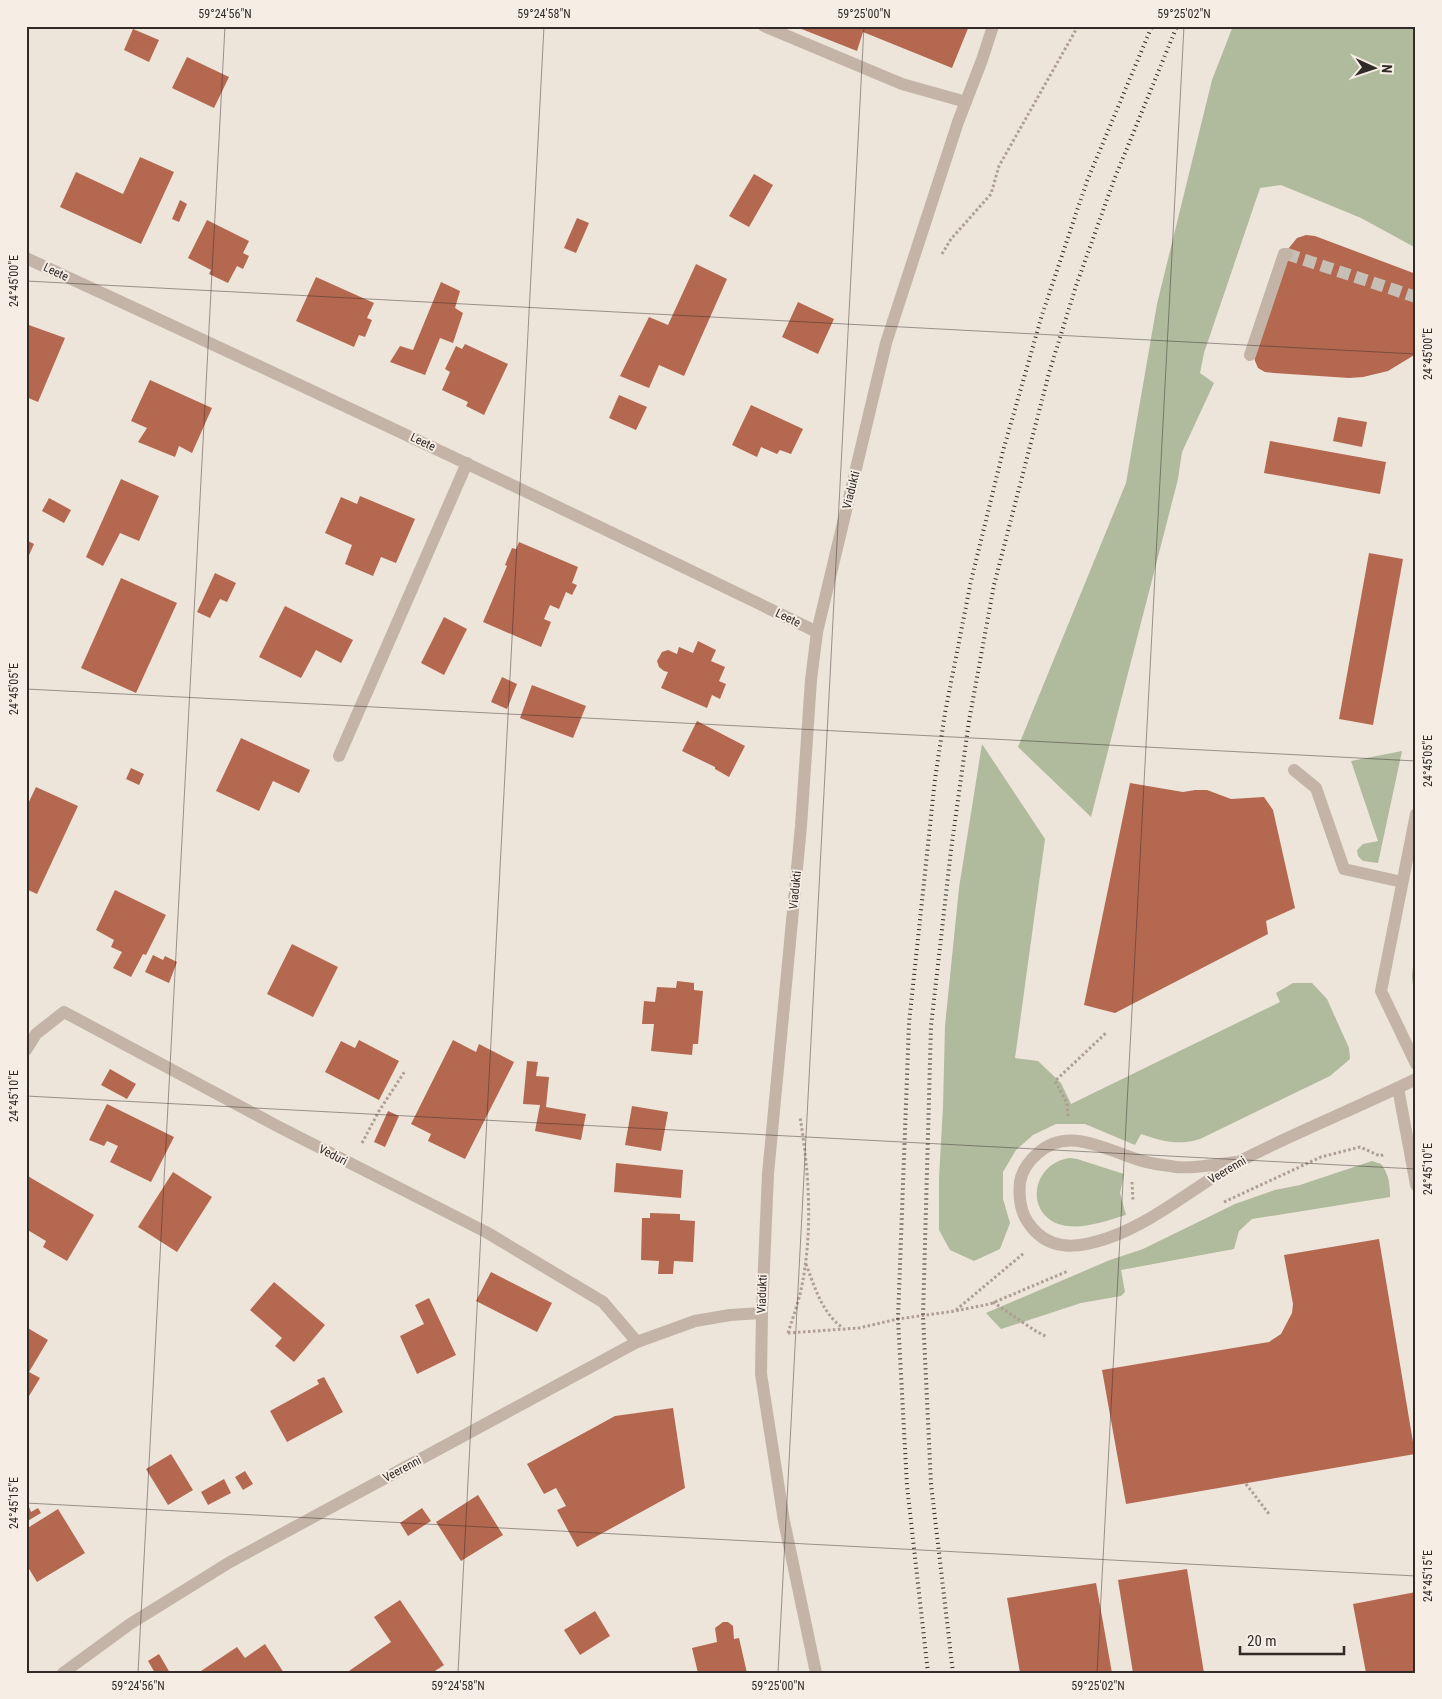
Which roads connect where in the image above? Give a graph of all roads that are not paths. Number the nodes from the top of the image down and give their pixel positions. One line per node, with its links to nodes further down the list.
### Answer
1 (764, 26): 3 (street)
2 (993, 26): 3 (street, Viadukti)
3 (966, 102): 8 (street, Viadukti)
4 (1287, 254): 6 (street)
5 (26, 258): 7 (street, Leete)
6 (1250, 355)
7 (467, 463): 8 (street, Leete); 9 (street)
8 (817, 632): 19 (street, Viadukti)
9 (338, 756)
10 (1294, 770): 12 (street)
11 (1416, 814): 12 (street)
12 (1402, 882): 14 (street)
13 (26, 1050): 20 (street, Veduri)
14 (1416, 1064)
15 (1416, 1079): 16 (street, Veerenni)
16 (1398, 1088): 17 (street, Veerenni); 18 (street)
17 (1236, 1162): 17 (street, Veerenni)
18 (1416, 1185)
19 (762, 1313): 20 (street, Veerenni); 22 (street, Viadukti)
20 (637, 1342): 21 (street, Veerenni)
21 (63, 1673)
22 (816, 1673)

